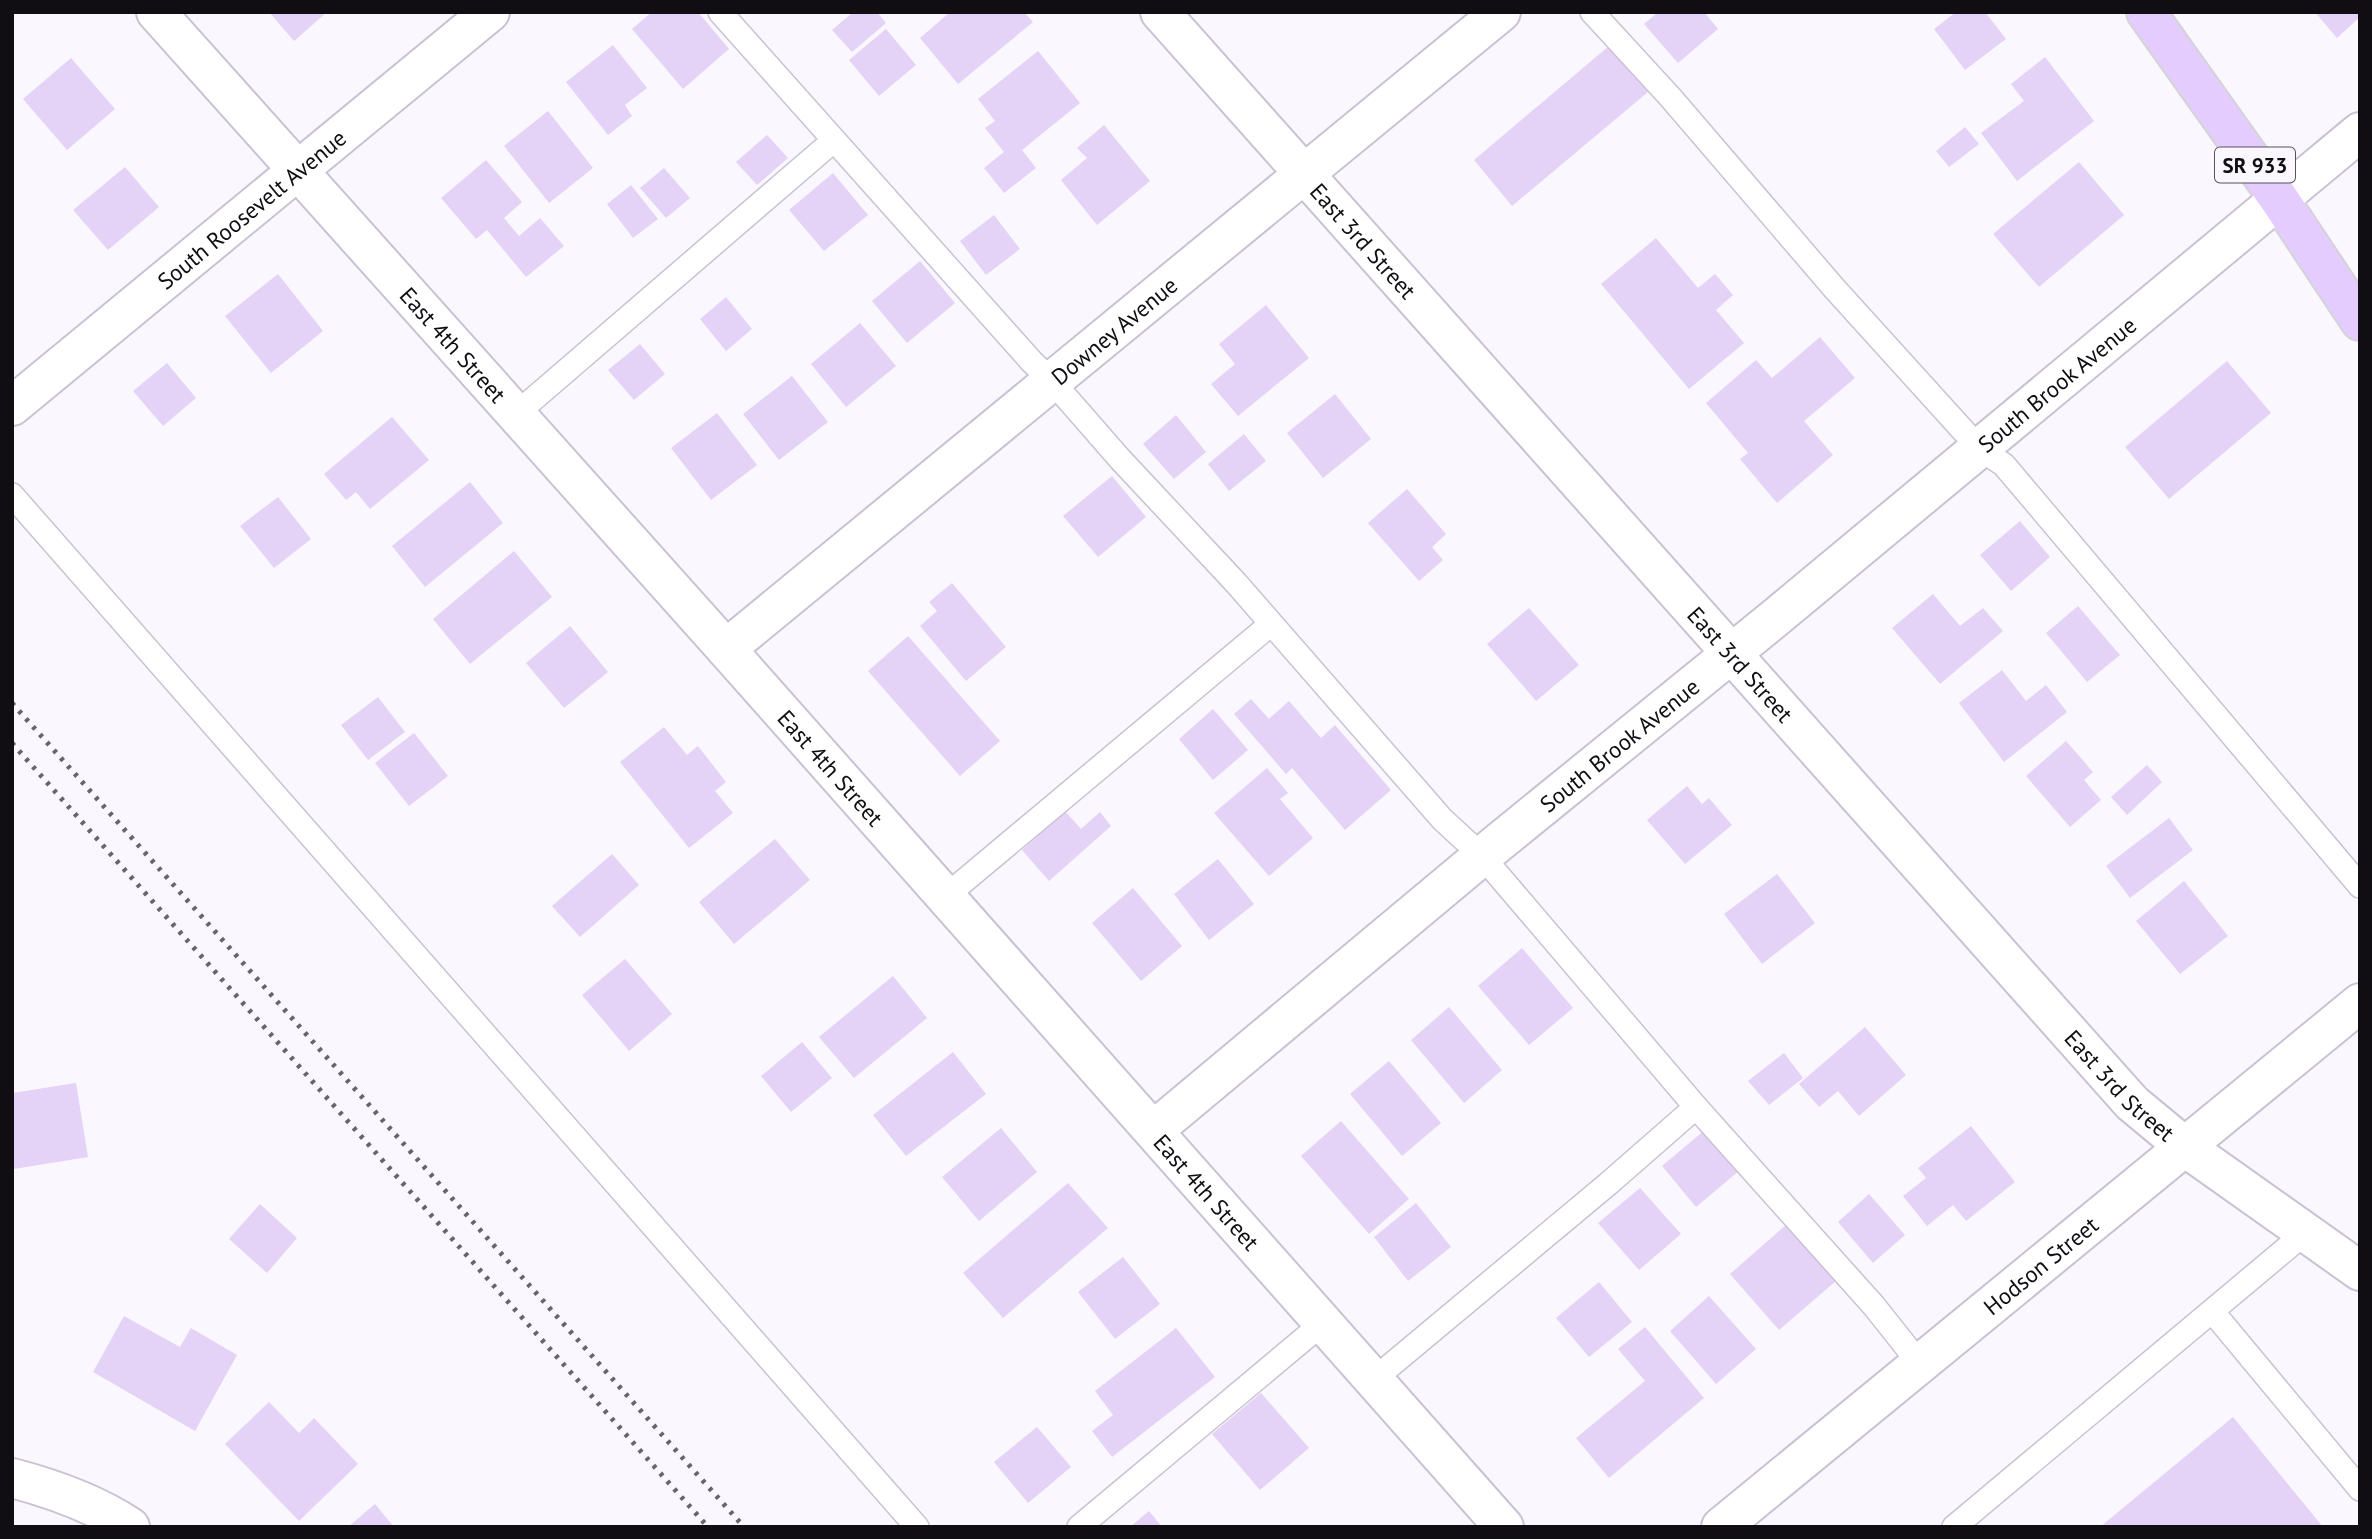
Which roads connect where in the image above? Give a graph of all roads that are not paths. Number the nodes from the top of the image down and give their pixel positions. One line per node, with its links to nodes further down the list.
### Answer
1 (156, 12): 10 (street, East 4th Street)
2 (491, 12): 10 (street, South Roosevelt Avenue)
3 (720, 12): 9 (lane)
4 (1160, 12): 11 (street, East 3rd Street)
5 (1501, 12): 11 (street, Downey Avenue)
6 (1592, 12): 17 (lane)
7 (2146, 12): 12 (main road, SR 933)
8 (2360, 132): 12 (street, South Brook Avenue)
9 (833, 141): 14 (lane); 16 (lane)
10 (298, 172): 15 (street, South Roosevelt Avenue); 16 (street, East 4th Street)
11 (1303, 174): 14 (street, Downey Avenue); 21 (street, East 3rd Street)
12 (2279, 199): 13 (main road, SR 933); 17 (street, South Brook Avenue)
13 (2360, 321)
14 (1051, 380): 19 (lane); 20 (street, Downey Avenue)
15 (12, 406)
16 (516, 414): 20 (street, East 4th Street)
17 (1979, 448): 21 (street, South Brook Avenue); 23 (lane)
18 (12, 495): 38 (lane)
19 (1271, 624): 22 (lane); 24 (lane)
20 (726, 649): 24 (street, East 4th Street)
21 (1732, 652): 22 (street, South Brook Avenue); 28 (street, East 3rd Street)
22 (1482, 856): 26 (lane); 27 (street, South Brook Avenue)
23 (2360, 886)
24 (946, 896): 27 (street, East 4th Street)
25 (2360, 1003): 28 (street, Hodson Street)
26 (1696, 1107): 33 (lane); 34 (lane)
27 (1154, 1130): 32 (street, East 4th Street)
28 (2185, 1147): 29 (street, East 3rd Street); 33 (street, Hodson Street)
29 (2305, 1233): 30 (street, East 3rd Street); 31 (lane)
30 (2360, 1272)
31 (2212, 1311): 36 (lane); 42 (lane)
32 (1323, 1323): 34 (street, East 4th Street); 39 (lane)
33 (1920, 1364): 41 (street, Hodson Street)
34 (1373, 1381): 40 (street, East 4th Street)
35 (12, 1478): 37 (street)
36 (2360, 1489)
37 (130, 1527)
38 (917, 1527)
39 (1079, 1527)
40 (1504, 1527)
41 (1721, 1527)
42 (1954, 1527)

